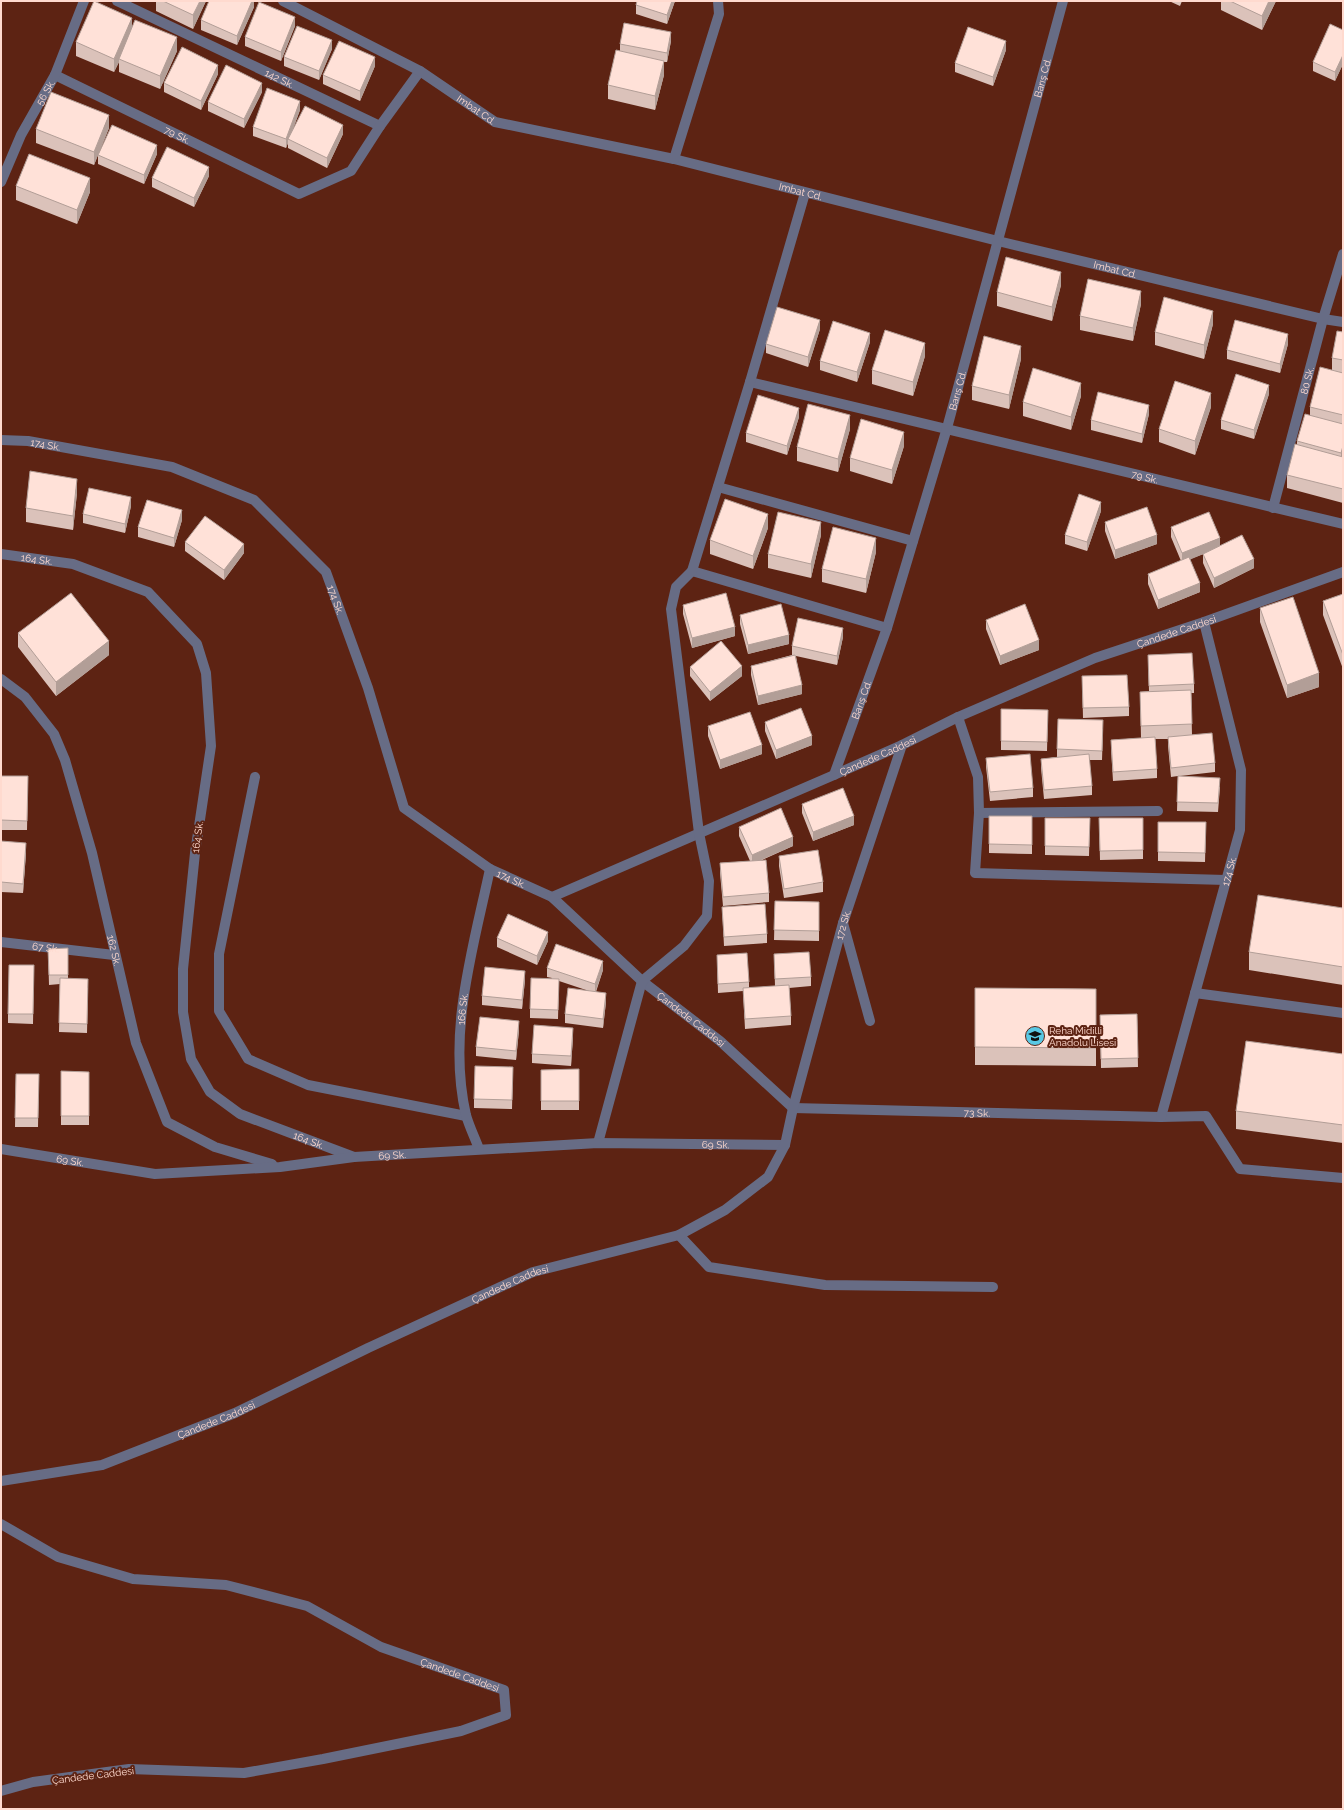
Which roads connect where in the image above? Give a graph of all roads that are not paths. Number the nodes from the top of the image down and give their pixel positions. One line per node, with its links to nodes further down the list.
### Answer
1 (84, 1): 7 (street, 56 Sk.)
2 (117, 1): 8 (street, 142 Sk.)
3 (283, 1): 6 (street, Imbat Cd.)
4 (718, 1): 9 (street)
5 (1063, 1): 12 (street, Barış Cd.)
6 (420, 71): 8 (street); 9 (street, Imbat Cd.)
7 (56, 75): 8 (street, 79 Sk.); 10 (street, 56 Sk.)
8 (380, 126)
9 (674, 159): 11 (street, Imbat Cd.)
10 (2, 177)
11 (806, 193): 12 (street, Imbat Cd.); 16 (street)
12 (998, 241): 14 (street, Imbat Cd.); 17 (street, Barış Cd.)
13 (1343, 254): 14 (street, 80 Sk.)
14 (1323, 319): 15 (street, Imbat Cd.); 20 (street, 80 Sk.)
15 (1343, 322)
16 (750, 382): 17 (street, 79 Sk.); 19 (street)
17 (947, 428): 20 (street, 79 Sk.); 22 (street, Barış Cd.)
18 (1, 440): 36 (street, 174 Sk.)
19 (718, 487): 22 (street); 24 (street)
20 (1273, 508): 21 (street, 79 Sk.)
21 (1343, 524)
22 (913, 541): 27 (street, Barış Cd.)
23 (1, 554): 53 (street, 164 Sk.)
24 (692, 571): 27 (street); 35 (street)
25 (1343, 572): 26 (street, Çandede Caddesi)
26 (1204, 622): 29 (street, Çandede Caddesi); 37 (street, 174 Sk.)
27 (887, 628): 31 (street, Barış Cd.)
28 (1, 680): 41 (street, 162 Sk.)
29 (958, 717): 30 (street, Çandede Caddesi); 34 (street)
30 (902, 745): 31 (street, Çandede Caddesi); 39 (street, 172 Sk.)
31 (834, 775): 35 (street, Çandede Caddesi)
32 (255, 777): 47 (street)
33 (1158, 811): 34 (street)
34 (979, 813): 37 (street)
35 (699, 833): 38 (street, Çandede Caddesi); 42 (street)
36 (490, 869): 38 (street, 174 Sk.); 47 (street, 166 Sk.)
37 (1226, 880): 43 (street, 174 Sk.)
38 (552, 897): 42 (street, Çandede Caddesi)
39 (843, 923): 45 (street); 46 (street, 172 Sk.)
40 (1, 942): 41 (street, 67 Sk.)
41 (114, 955): 54 (street, 162 Sk.)
42 (642, 981): 46 (street, Çandede Caddesi); 49 (street)
43 (1195, 993): 44 (street); 48 (street, 174 Sk.)
44 (1343, 1013)
45 (870, 1021)
46 (793, 1108): 48 (street, 73 Sk.); 50 (street, Çandede Caddesi)
47 (466, 1116): 52 (street, 166 Sk.)
48 (1161, 1117): 55 (street, 73 Sk.)
49 (598, 1143): 50 (street, 69 Sk.); 52 (street, 69 Sk.)
50 (785, 1145): 56 (street, Çandede Caddesi)
51 (1, 1149): 54 (street, 69 Sk.)
52 (479, 1149): 53 (street, 69 Sk.)
53 (354, 1157): 54 (street, 69 Sk.)
54 (280, 1167)
55 (1343, 1178)
56 (678, 1235): 57 (street); 58 (street, Çandede Caddesi)
57 (993, 1287)
58 (1, 1481)
59 (1, 1524): 60 (street, Çandede Caddesi)
60 (1, 1790)

